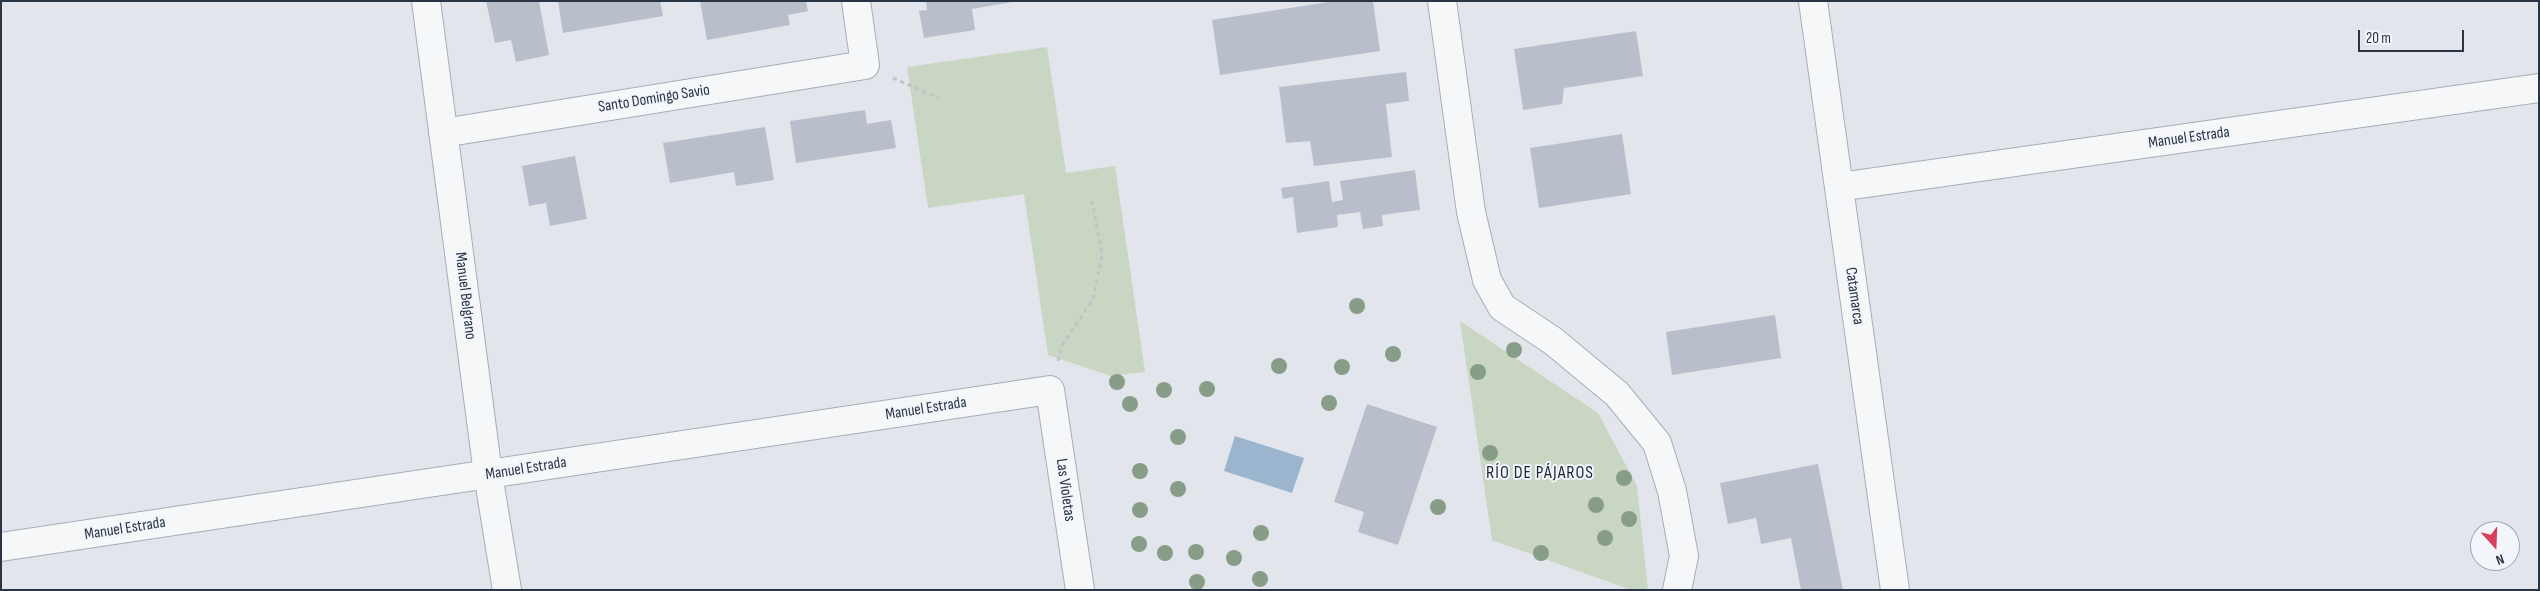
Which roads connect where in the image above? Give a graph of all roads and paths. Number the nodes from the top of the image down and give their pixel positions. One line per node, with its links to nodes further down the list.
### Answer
1 (426, 1): 8 (street, Manuel Belgrano)
2 (856, 1): 5 (street)
3 (1442, 1): 16 (street)
4 (1813, 1): 9 (street, Catamarca)
5 (864, 65): 7 (path); 8 (street, Santo Domingo Savio)
6 (2539, 88): 9 (street, Manuel Estrada)
7 (939, 98)
8 (443, 133): 12 (street, Manuel Belgrano)
9 (1839, 187): 17 (street, Catamarca)
10 (1092, 201): 11 (path)
11 (1050, 390): 12 (street, Manuel Estrada); 15 (street, Las Violetas)
12 (488, 474): 13 (street, Manuel Estrada); 14 (street, Manuel Belgrano)
13 (1, 547)
14 (507, 590)
15 (1080, 590)
16 (1677, 590)
17 (1895, 590)

